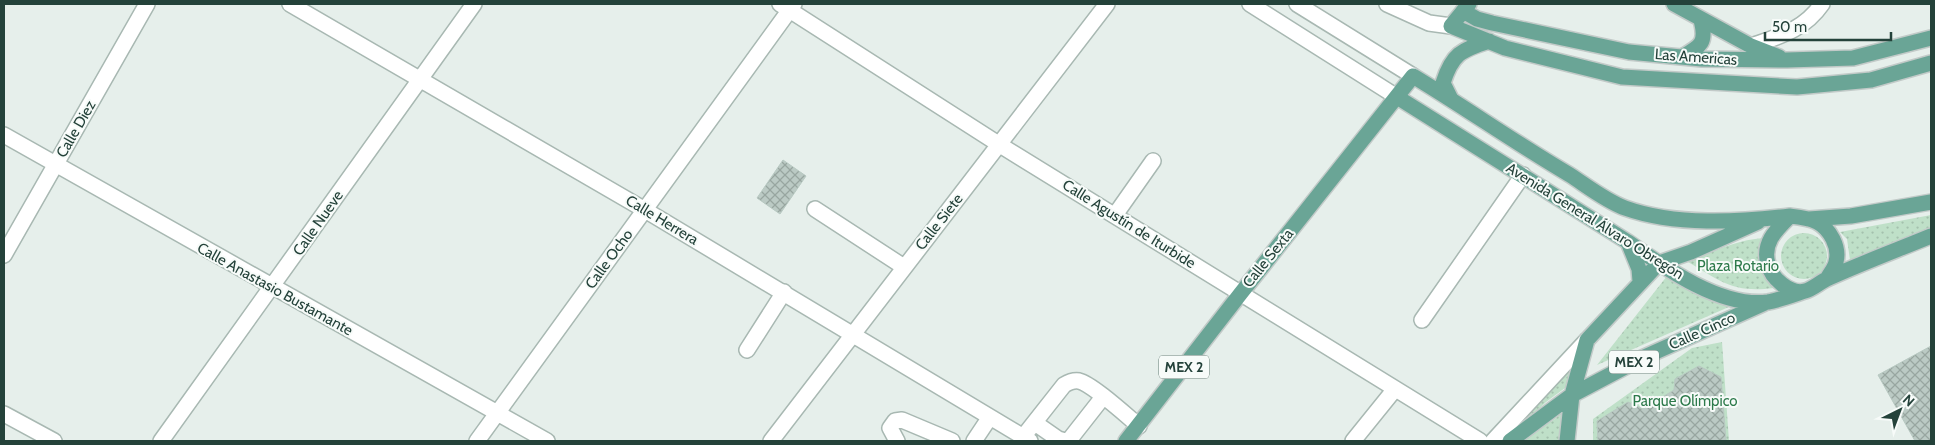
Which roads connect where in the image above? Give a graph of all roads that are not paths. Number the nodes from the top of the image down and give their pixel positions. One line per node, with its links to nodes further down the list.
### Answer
1 (147, 4): 30 (street, Calle Diez)
2 (290, 4): 23 (street, Calle Herrera)
3 (474, 4): 23 (street, Calle Nueve)
4 (1107, 4): 27 (street, Calle Siete)
5 (1252, 4): 24 (street)
6 (1297, 4): 21 (street)
7 (1387, 4): 13 (street)
8 (1674, 4): 12 (main road)
9 (1822, 4): 16 (street)
10 (788, 6): 27 (street, Calle Agustín de Iturbide); 34 (street, Calle Ocho)
11 (1466, 7): 13 (main road); 17 (main road, Las Americas)
12 (1701, 20): 16 (main road); 18 (main road)
13 (1451, 26): 15 (main road, Las Americas)
14 (1931, 38): 19 (main road, Las Americas)
15 (1489, 41): 22 (main road, Las Americas); 25 (main road)
16 (1751, 46): 19 (main road)
17 (1629, 52): 18 (main road, Las Americas); 22 (main road)
18 (1682, 57): 19 (main road, Las Americas)
19 (1787, 60)
20 (1931, 63): 22 (main road, Las Americas)
21 (1413, 76): 24 (main road, Calle Sexta); 25 (main road, Avenida General Álvaro Obregón)
22 (1622, 77)
23 (420, 78): 34 (street, Calle Herrera); 46 (street, Calle Nueve)
24 (1397, 97): 31 (main road, Avenida General Álvaro Obregón); 49 (main road, Calle Sexta / MEX 2)
25 (1451, 100): 28 (main road, Avenida General Álvaro Obregón)
26 (4, 135): 30 (street, Calle Anastasio Bustamante)
27 (1000, 145): 35 (street, Calle Agustín de Iturbide); 43 (street, Calle Siete)
28 (1538, 156): 31 (main road); 37 (main road, Avenida General Álvaro Obregón)
29 (1152, 161): 35 (street)
30 (56, 165): 41 (street, Calle Diez); 46 (street, Calle Anastasio Bustamante)
31 (1523, 175): 40 (main road, Avenida General Álvaro Obregón); 51 (street)
32 (1931, 202): 38 (main road)
33 (815, 209): 43 (street)
34 (645, 210): 48 (street, Calle Herrera); 58 (street, Calle Ocho)
35 (1115, 215): 49 (street, Calle Agustín de Iturbide)
36 (1790, 216): 37 (main road, Avenida General Álvaro Obregón); 38 (main road); 47 (main road)
37 (1767, 218): 42 (main road)
38 (1807, 219): 44 (main road)
39 (1931, 236): 44 (main road)
40 (1628, 242): 42 (main road, Avenida General Álvaro Obregón); 45 (main road)
41 (4, 255)
42 (1658, 263): 45 (main road); 50 (main road, Avenida General Álvaro Obregón)
43 (904, 267): 52 (street, Calle Siete)
44 (1826, 279): 47 (main road)
45 (1640, 281): 53 (main road)
46 (272, 288): 58 (street, Calle Anastasio Bustamante); 65 (street, Calle Nueve)
47 (1805, 291): 50 (main road, Avenida General Álvaro Obregón)
48 (784, 292): 52 (street, Calle Herrera); 54 (street)
49 (1241, 293): 55 (street, Calle Agustín de Iturbide); 62 (main road, Calle Sexta / MEX 2)
50 (1767, 302): 56 (main road, Calle Cinco / MEX 2)
51 (1422, 320)
52 (853, 334): 60 (street, Calle Herrera); 68 (street, Calle Siete)
53 (1587, 340): 56 (main road); 75 (street)
54 (747, 350)
55 (1395, 389): 73 (street); 74 (street, Calle Agustín de Iturbide)
56 (1572, 395): 76 (main road, Calle Cinco / MEX 2); 77 (main road)
57 (1103, 397): 61 (street); 61 (street); 62 (street)
58 (497, 413): 66 (street, Calle Ocho); 67 (street, Calle Anastasio Bustamante)
59 (4, 414): 64 (street)
60 (990, 417): 63 (street, Calle Herrera); 71 (street)
61 (1035, 423): 63 (street)
62 (1139, 426): 72 (main road, Calle Sexta / MEX 2)
63 (1026, 439)
64 (54, 441)
65 (161, 441)
66 (477, 441)
67 (547, 441)
68 (771, 441)
69 (897, 441): 70 (street)
70 (952, 441)
71 (974, 441)
72 (1126, 441)
73 (1353, 441)
74 (1480, 441)
75 (1493, 441)
76 (1510, 441)
77 (1567, 441)

